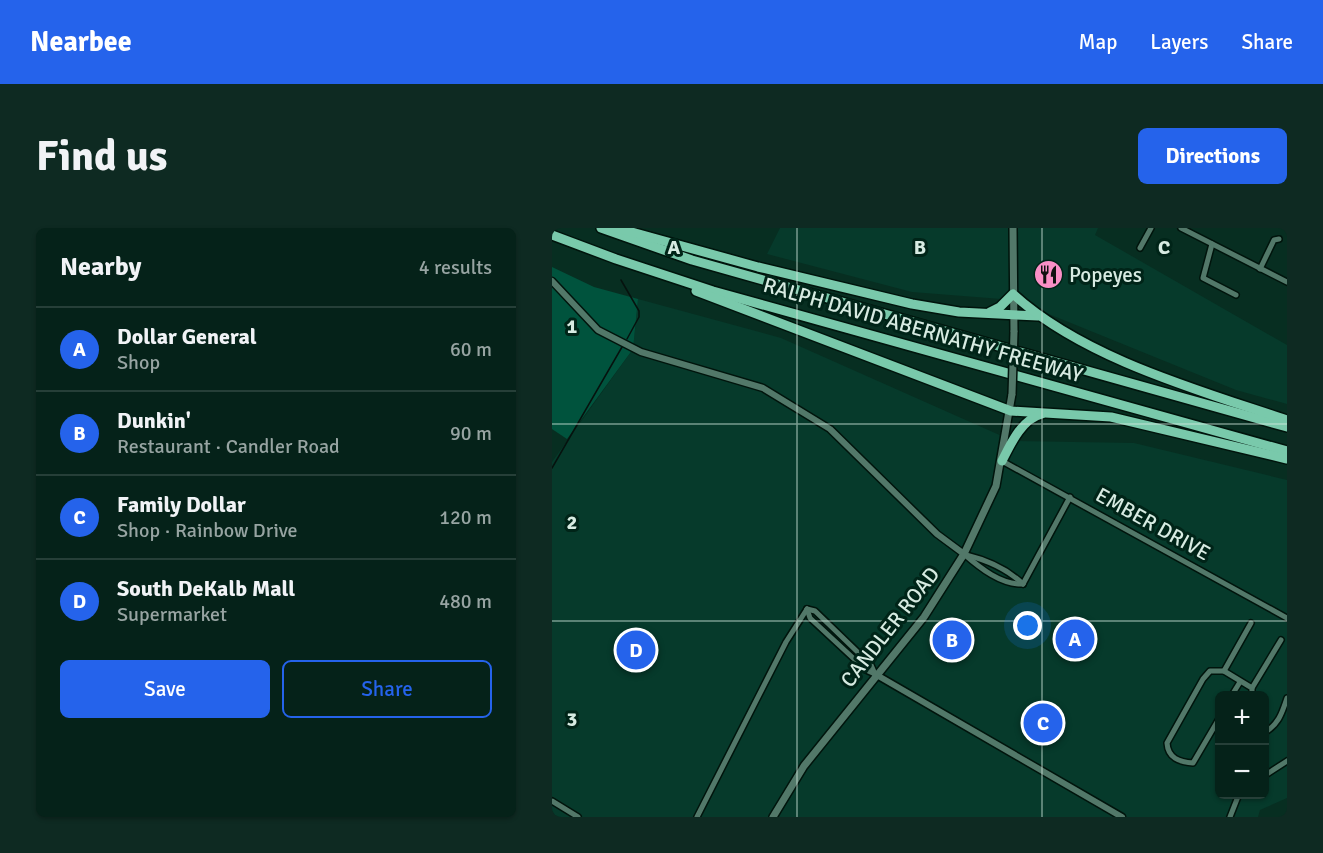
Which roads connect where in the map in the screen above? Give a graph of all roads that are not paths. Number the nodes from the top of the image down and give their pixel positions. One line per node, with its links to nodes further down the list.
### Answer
1 (601, 228): 24 (highway, RALPH DAVID ABERNATHY FREEWAY)
2 (617, 228): 18 (highway)
3 (1013, 228): 16 (main road, CANDLER ROAD)
4 (1151, 228): 11 (street)
5 (1181, 228): 7 (street)
6 (1197, 228): 7 (street)
7 (1193, 234): 10 (street)
8 (552, 235): 12 (highway, RALPH DAVID ABERNATHY FREEWAY)
9 (1279, 239): 13 (street)
10 (1212, 244): 13 (street); 17 (street)
11 (1140, 248)
12 (616, 260): 21 (highway); 25 (highway, RALPH DAVID ABERNATHY FREEWAY)
13 (1260, 269): 15 (street)
14 (552, 281): 29 (street)
15 (1287, 282)
16 (1014, 294): 18 (highway); 19 (main road, CANDLER ROAD); 20 (highway)
17 (1236, 295)
18 (987, 313): 19 (highway)
19 (1014, 314): 20 (highway); 21 (main road, CANDLER ROAD, bridge)
20 (1038, 316): 23 (highway)
21 (1011, 411): 22 (highway); 27 (main road, CANDLER ROAD)
22 (1050, 412): 26 (highway); 27 (highway)
23 (1287, 420)
24 (1287, 426)
25 (1287, 451)
26 (1287, 459)
27 (1002, 461): 28 (street, EMBER DRIVE); 29 (main road, CANDLER ROAD)
28 (1070, 497): 29 (street); 30 (street, EMBER DRIVE)
29 (964, 555): 34 (main road, CANDLER ROAD)
30 (1287, 618)
31 (1251, 623): 33 (street)
32 (1281, 640): 36 (street)
33 (1224, 671): 35 (street); 39 (street)
34 (875, 674): 46 (street); 47 (main road, CANDLER ROAD); 48 (street)
35 (1240, 682): 36 (street); 37 (street)
36 (1252, 688)
37 (1235, 691)
38 (1287, 698): 40 (street)
39 (1215, 726)
40 (1269, 729)
41 (1287, 761): 42 (street)
42 (1269, 773)
43 (1237, 799): 49 (street)
44 (552, 801): 45 (street)
45 (577, 817)
46 (697, 817)
47 (773, 817)
48 (1122, 817)
49 (1230, 817)

